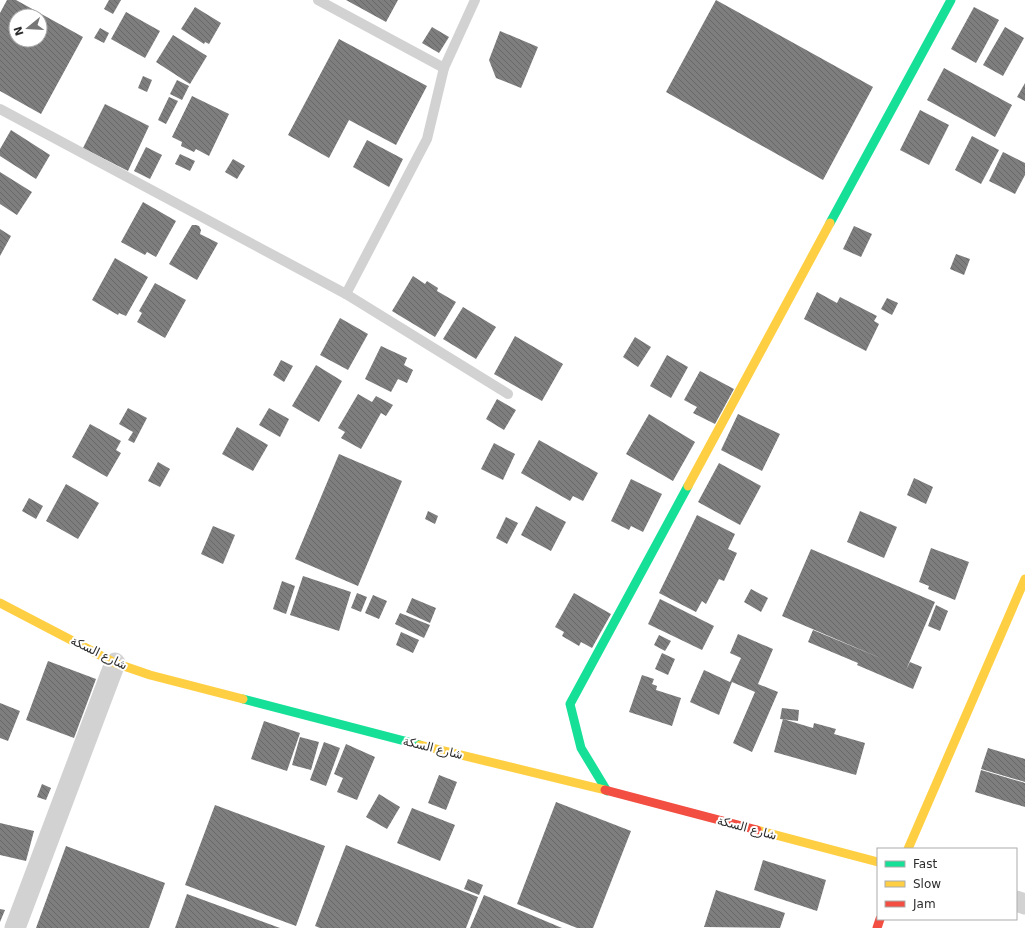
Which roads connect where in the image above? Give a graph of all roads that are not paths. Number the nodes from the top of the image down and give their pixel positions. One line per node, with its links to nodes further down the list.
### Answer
1 (318, 0): 4 (lane)
2 (475, 0): 4 (lane)
3 (951, 0): 11 (street)
4 (444, 68): 6 (lane)
5 (0, 109): 6 (lane)
6 (346, 294): 7 (lane)
7 (508, 394)
8 (1025, 579): 12 (street)
9 (0, 603): 10 (street, شارع السكة)
10 (115, 663): 11 (street, شارع السكة); 14 (street)
11 (607, 791): 13 (street, شارع السكة)
12 (908, 848)
13 (877, 862)
14 (15, 928)

